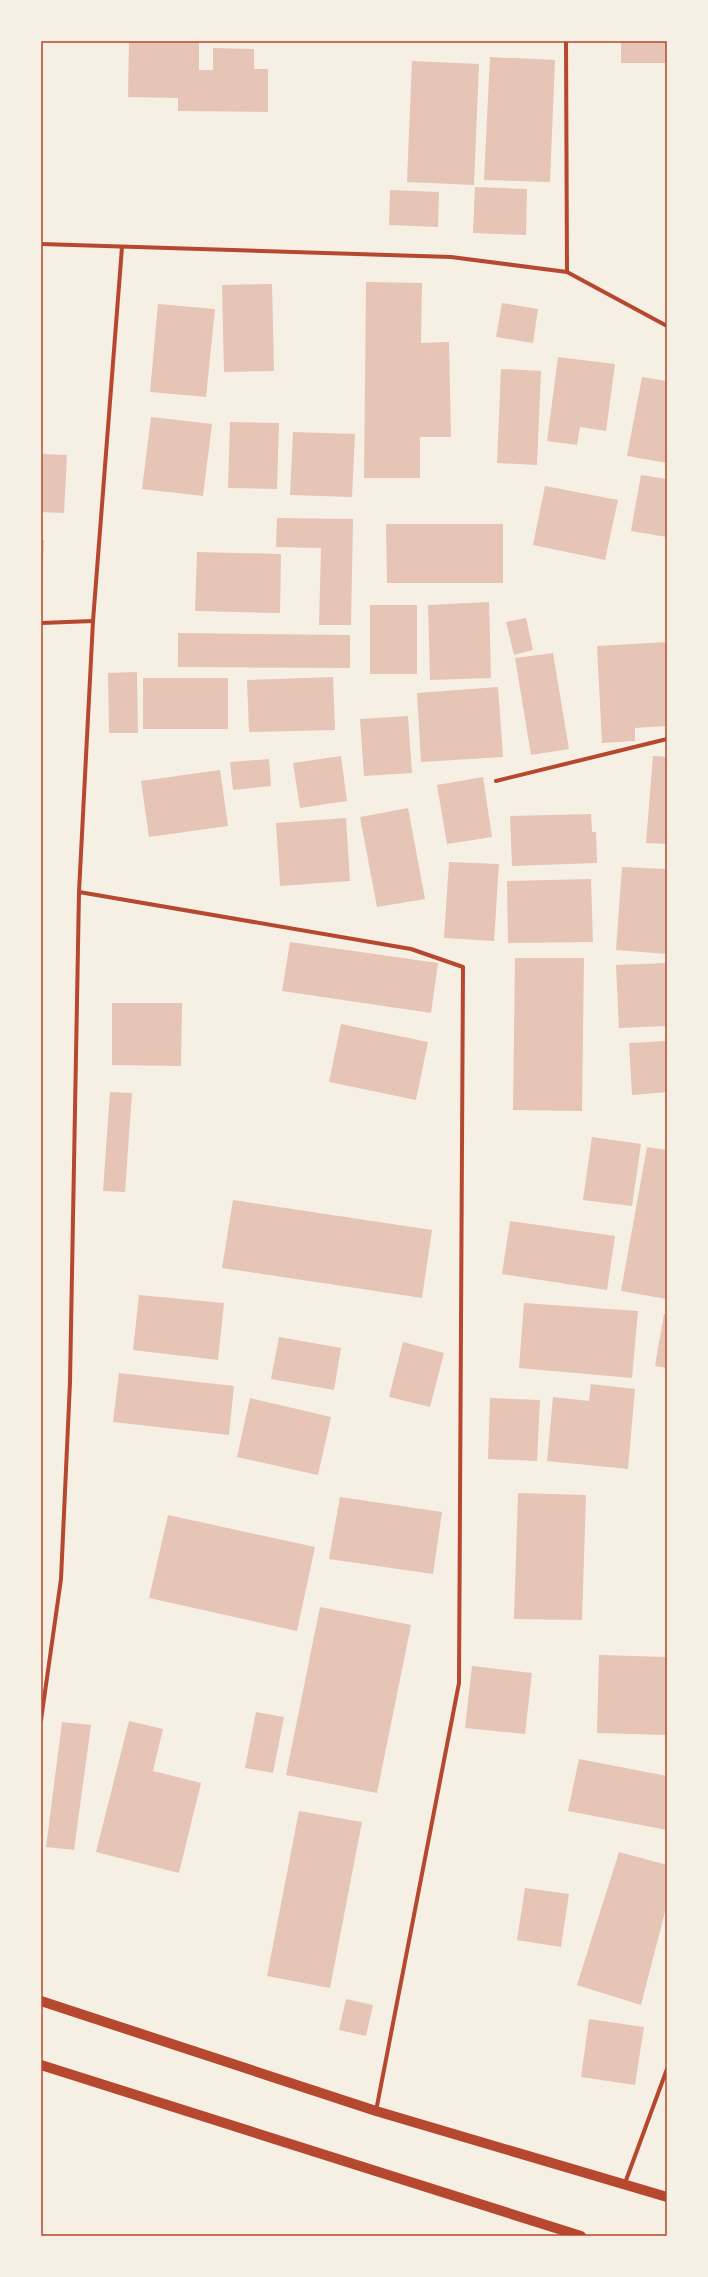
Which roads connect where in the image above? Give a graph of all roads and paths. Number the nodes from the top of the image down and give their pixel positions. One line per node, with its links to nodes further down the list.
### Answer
1 (566, 41): 4 (street)
2 (41, 244): 3 (street)
3 (122, 248): 4 (street); 6 (street)
4 (567, 272): 5 (street)
5 (667, 326)
6 (93, 621): 7 (street); 10 (street)
7 (41, 623)
8 (667, 739): 9 (street)
9 (496, 781)
10 (79, 892): 11 (street); 15 (street)
11 (41, 1720)
12 (41, 2001): 15 (main road)
13 (41, 2065): 18 (main road)
14 (667, 2069): 16 (street)
15 (376, 2111): 16 (main road)
16 (625, 2183): 17 (main road)
17 (667, 2197)
18 (581, 2236)

